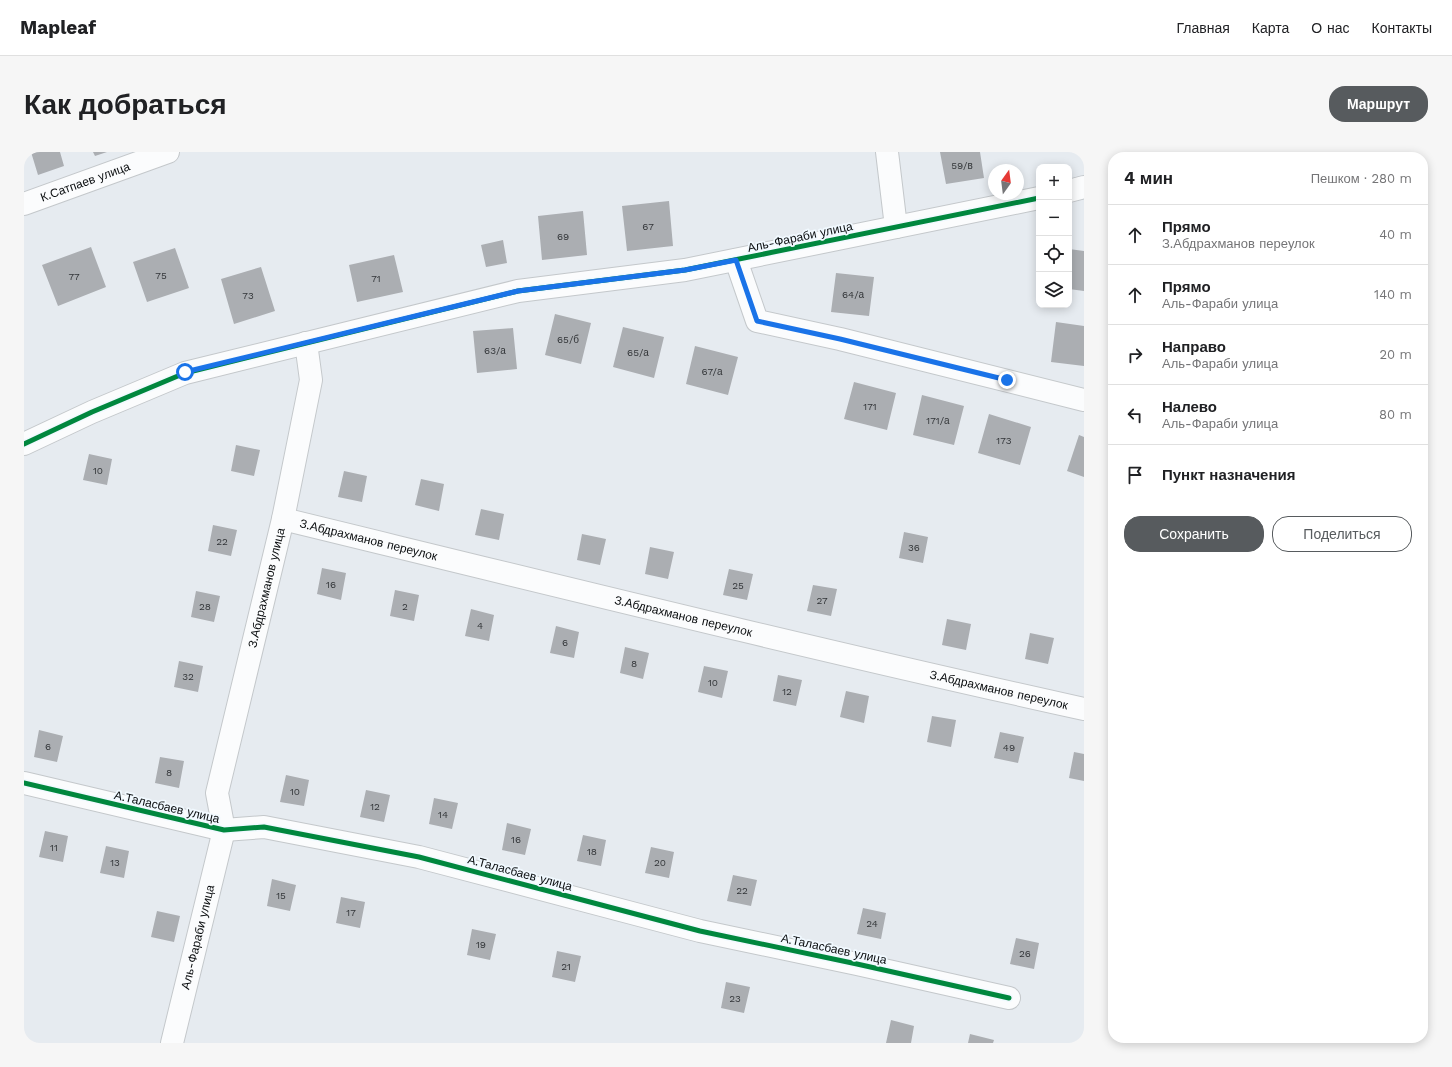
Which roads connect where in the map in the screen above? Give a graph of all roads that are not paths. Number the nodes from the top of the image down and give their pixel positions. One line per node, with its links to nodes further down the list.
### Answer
1 (168, 152): 6 (street, К.Сатпаев улица)
2 (887, 152): 7 (street)
3 (1084, 187): 4 (street)
4 (1072, 190)
5 (1036, 199): 7 (street, Аль-Фараби улица)
6 (24, 204)
7 (896, 227): 8 (street, Аль-Фараби улица)
8 (736, 260): 9 (street, Аль-Фараби улица); 10 (street, Аль-Фараби улица)
9 (306, 343): 11 (street); 12 (street, З.Абдрахманов улица)
10 (1084, 400)
11 (24, 444)
12 (283, 519): 13 (street, З.Абдрахманов переулок); 15 (street, З.Абдрахманов улица)
13 (1084, 709)
14 (24, 783): 15 (street, А.Таласбаев улица)
15 (224, 830): 16 (street, А.Таласбаев улица); 17 (street, Аль-Фараби улица)
16 (1009, 998)
17 (172, 1043)

